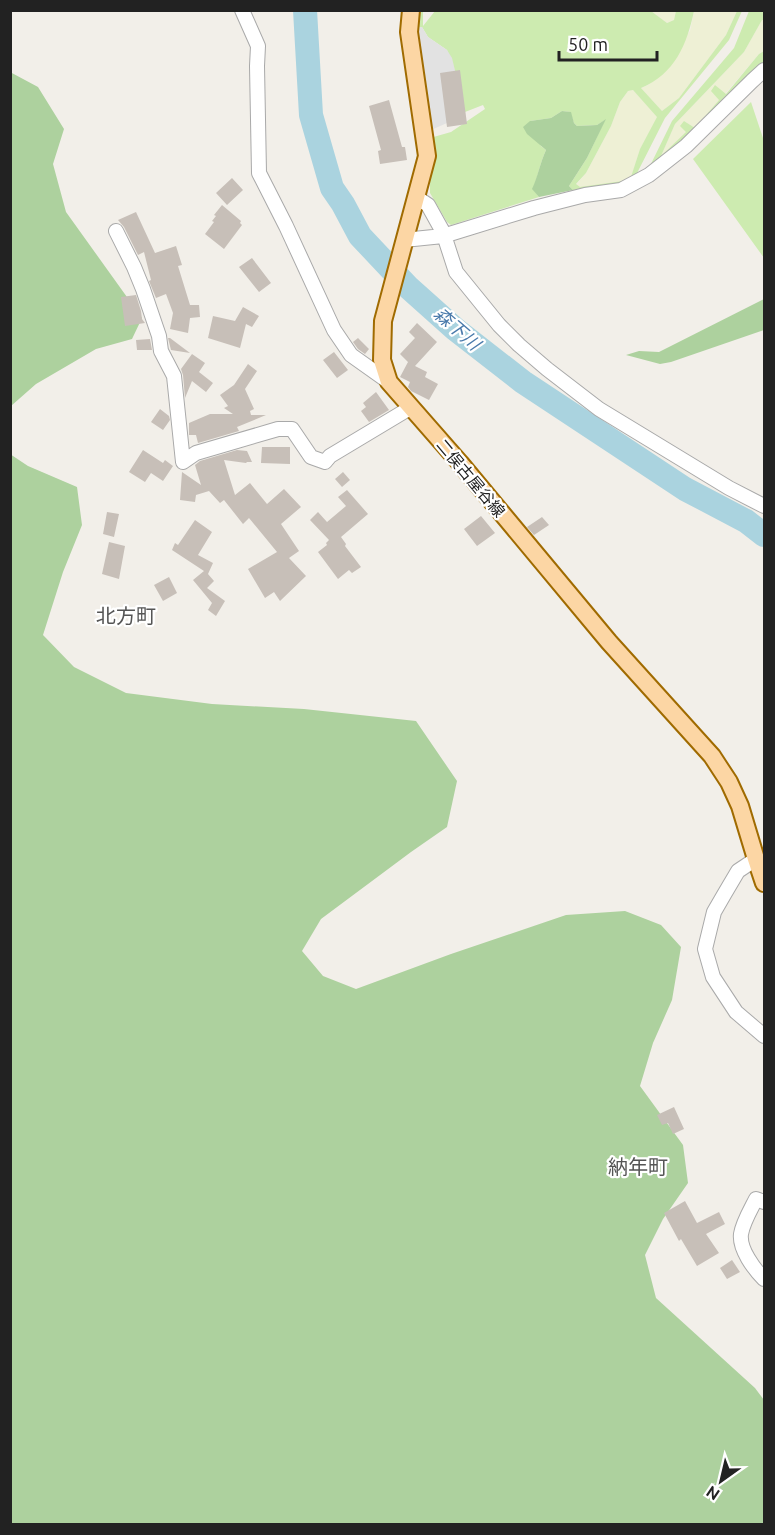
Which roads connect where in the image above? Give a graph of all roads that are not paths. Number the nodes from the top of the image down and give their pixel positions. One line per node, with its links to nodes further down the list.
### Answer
1 (242, 10): 8 (street)
2 (411, 10): 4 (main road, 二俣古屋谷線)
3 (765, 70): 6 (street)
4 (416, 197): 6 (street); 7 (main road, 二俣古屋谷線)
5 (116, 231): 9 (street)
6 (443, 236): 7 (street); 10 (street)
7 (404, 240): 8 (main road, 二俣古屋谷線)
8 (389, 382): 9 (main road, 二俣古屋谷線)
9 (410, 408): 11 (main road, 二俣古屋谷線)
10 (765, 506)
11 (756, 859): 12 (main road, 二俣古屋谷線); 13 (street)
12 (765, 883)
13 (765, 1036)
14 (765, 1202): 15 (street)
15 (765, 1279)

